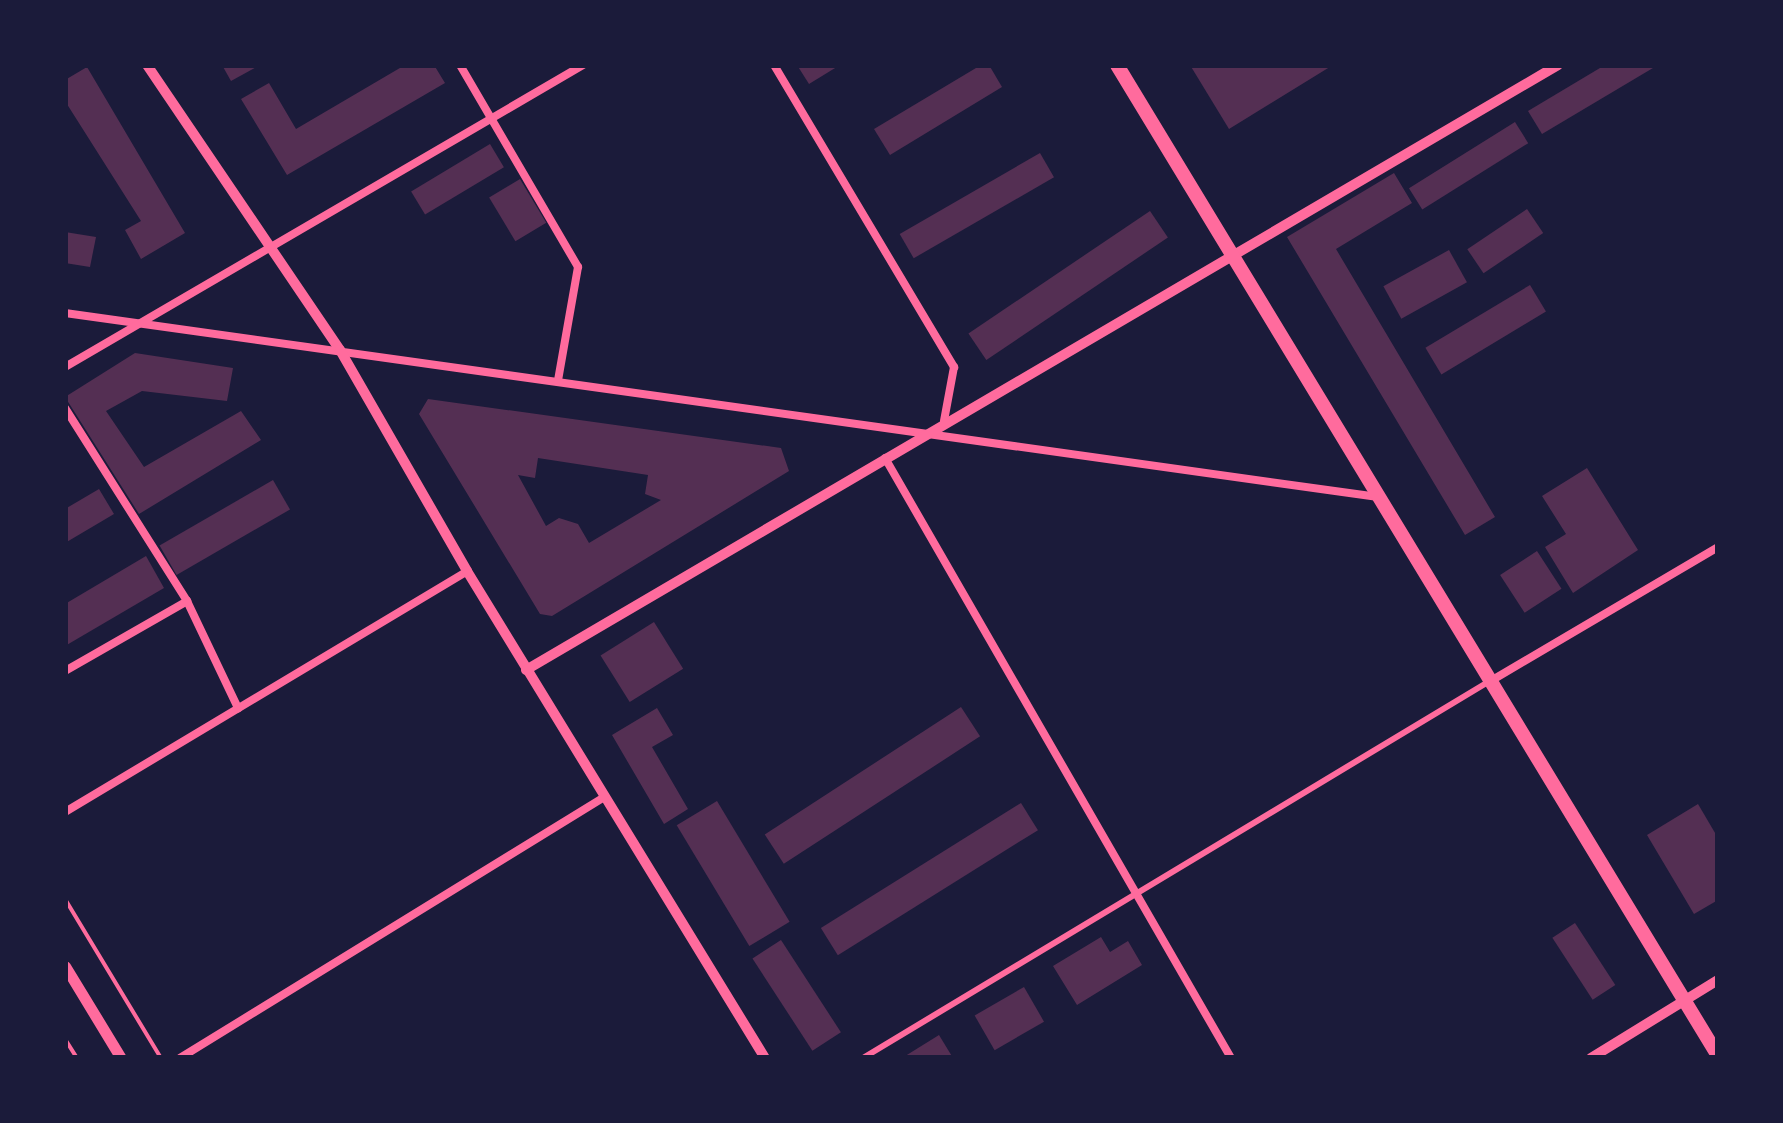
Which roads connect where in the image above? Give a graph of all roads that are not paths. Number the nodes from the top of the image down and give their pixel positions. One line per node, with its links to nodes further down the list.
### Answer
1 (147, 65): 8 (street)
2 (460, 65): 7 (street)
3 (583, 65): 7 (street)
4 (774, 65): 16 (street)
5 (1117, 65): 9 (highway)
6 (1558, 65): 9 (street)
7 (494, 116): 8 (street); 14 (street)
8 (274, 244): 11 (street); 12 (street)
9 (1235, 260): 16 (street); 19 (highway)
10 (65, 312): 11 (street)
11 (136, 323): 12 (street); 13 (street)
12 (340, 350): 14 (street); 21 (street)
13 (65, 367)
14 (558, 381): 17 (street)
15 (65, 408): 22 (street)
16 (944, 421): 17 (street)
17 (920, 435): 18 (street); 19 (street)
18 (885, 458): 23 (street); 29 (street)
19 (1378, 497): 25 (highway)
20 (1718, 547): 25 (street)
21 (467, 571): 23 (street); 26 (street)
22 (187, 601): 24 (street); 26 (street)
23 (526, 670): 27 (street)
24 (65, 671)
25 (1489, 682): 29 (street); 33 (highway)
26 (238, 708): 28 (street)
27 (604, 797): 39 (street); 40 (street)
28 (65, 812)
29 (1132, 894): 41 (street); 42 (street)
30 (65, 899): 38 (lane)
31 (65, 966): 37 (main road)
32 (1718, 980): 33 (street)
33 (1685, 1000): 35 (highway); 43 (street)
34 (65, 1038): 36 (lane)
35 (1718, 1056)
36 (77, 1058)
37 (121, 1058)
38 (161, 1058)
39 (180, 1058)
40 (765, 1058)
41 (864, 1058)
42 (1232, 1058)
43 (1591, 1058)

